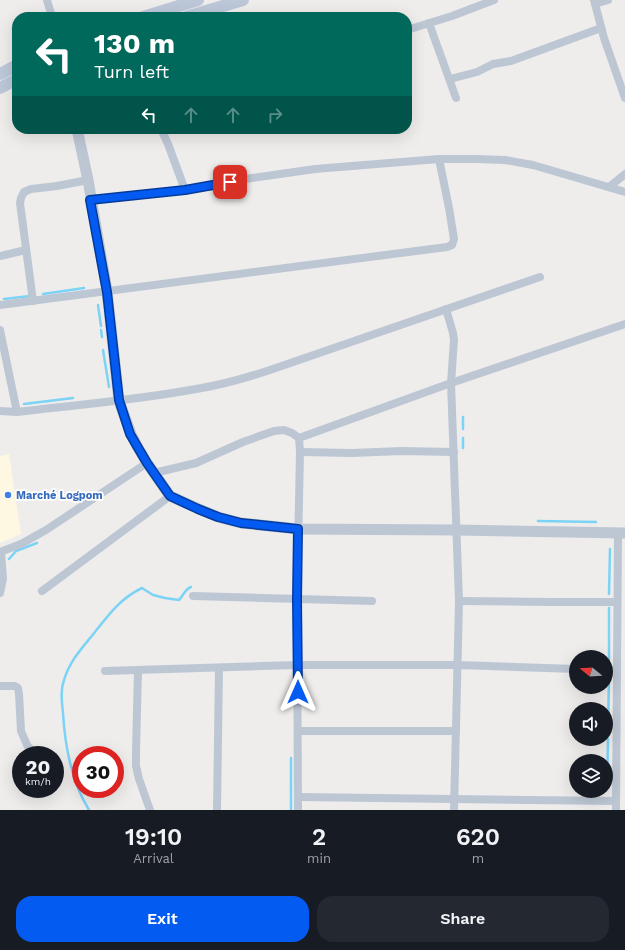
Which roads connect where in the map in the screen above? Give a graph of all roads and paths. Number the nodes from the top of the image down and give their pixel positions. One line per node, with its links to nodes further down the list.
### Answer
1 (47, 0): 7 (street)
2 (198, 0): 8 (main road)
3 (243, 0): 9 (main road)
4 (494, 0): 10 (street)
5 (608, 0): 6 (street)
6 (594, 2): 12 (street)
7 (51, 12)
8 (159, 12)
9 (203, 12)
10 (429, 23): 11 (street); 15 (street)
11 (412, 28)
12 (601, 28): 15 (street); 18 (street)
13 (12, 68): 14 (main road)
14 (0, 74)
15 (450, 79): 19 (street)
16 (12, 82): 17 (main road)
17 (0, 88)
18 (623, 89): 20 (street)
19 (456, 98)
20 (625, 98)
21 (79, 134): 25 (street)
22 (163, 134): 27 (street)
23 (439, 159): 26 (street); 27 (street); 33 (street)
24 (625, 174): 26 (street)
25 (88, 180): 29 (street); 30 (street)
26 (609, 187): 28 (street)
27 (185, 190): 29 (street)
28 (625, 192)
29 (90, 200): 33 (street)
30 (26, 250): 31 (street); 34 (street)
31 (0, 256)
32 (540, 277): 36 (street)
33 (107, 292): 34 (street); 40 (street)
34 (33, 302): 35 (street)
35 (0, 305)
36 (446, 309): 39 (street); 40 (street)
37 (625, 324): 39 (street)
38 (0, 330): 42 (street)
39 (451, 383): 43 (street); 45 (street)
40 (119, 400): 42 (street); 46 (street)
41 (0, 412): 42 (street)
42 (17, 412)
43 (299, 438): 44 (street); 47 (street)
44 (300, 452): 45 (street); 49 (street)
45 (454, 452): 50 (street)
46 (147, 463): 47 (street); 52 (street)
47 (154, 474): 48 (street)
48 (170, 496): 49 (street); 53 (street)
49 (298, 529): 50 (street); 56 (street)
50 (456, 530): 51 (street); 58 (street)
51 (621, 533): 59 (street)
52 (0, 552): 54 (street)
53 (42, 591)
54 (0, 593)
55 (193, 596): 56 (street)
56 (297, 599): 57 (street); 60 (street)
57 (372, 601)
58 (459, 601): 59 (street); 61 (street)
59 (617, 602): 66 (street)
60 (297, 665): 61 (street); 62 (street); 69 (street)
61 (457, 665): 63 (street); 70 (street)
62 (219, 668): 64 (street); 76 (street)
63 (569, 669)
64 (138, 670): 67 (street); 75 (street)
65 (613, 670): 66 (street)
66 (617, 670): 74 (street)
67 (105, 671)
68 (0, 686): 71 (street)
69 (298, 731): 70 (street); 72 (street)
70 (456, 731): 73 (street)
71 (28, 746)
72 (298, 797): 73 (street); 77 (street)
73 (454, 798): 74 (street); 78 (street)
74 (616, 801): 79 (street)
75 (150, 810)
76 (217, 810)
77 (298, 810)
78 (454, 810)
79 (616, 810)

